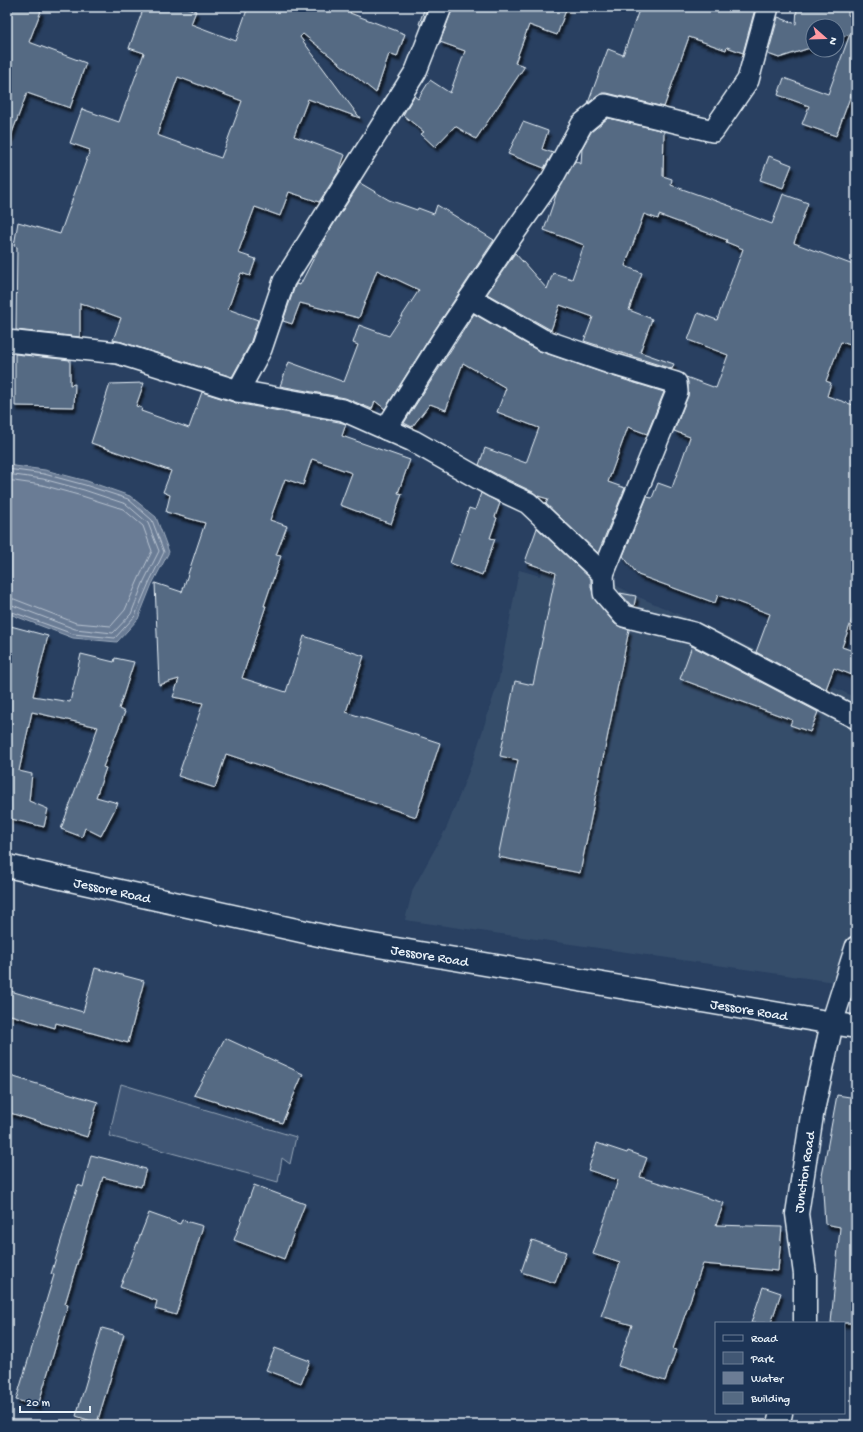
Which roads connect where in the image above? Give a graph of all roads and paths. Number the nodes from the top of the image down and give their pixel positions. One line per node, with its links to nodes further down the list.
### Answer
1 (441, 7): 5 (street)
2 (768, 7): 3 (street)
3 (470, 298): 6 (street); 7 (street)
4 (7, 341): 5 (street)
5 (238, 391): 6 (street)
6 (386, 429): 7 (street)
7 (603, 574): 8 (street)
8 (856, 718)
9 (7, 866): 11 (main road, Jessore Road)
10 (856, 947): 11 (street)
11 (832, 1023): 12 (main road, Jessore Road); 13 (main road, Junction Road)
12 (856, 1027)
13 (805, 1322)
14 (782, 1414): 15 (main road)
15 (778, 1425)

